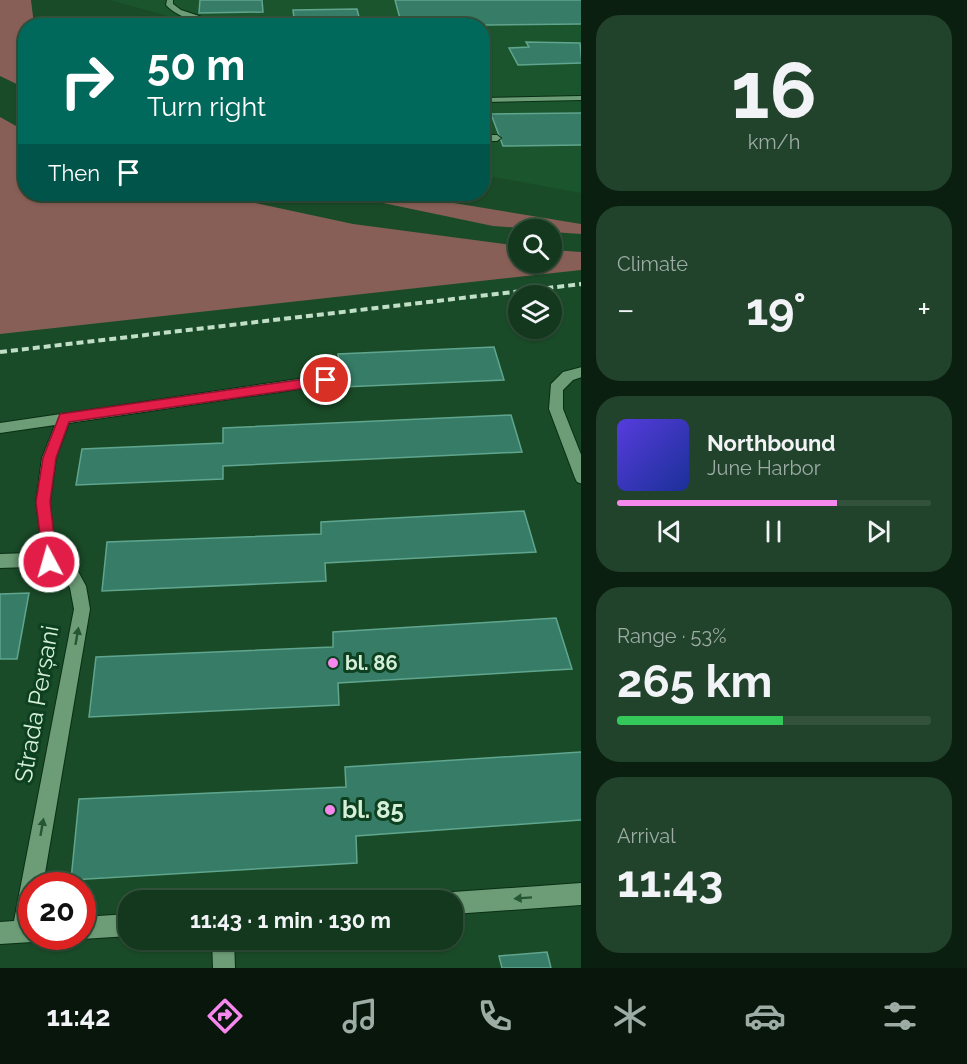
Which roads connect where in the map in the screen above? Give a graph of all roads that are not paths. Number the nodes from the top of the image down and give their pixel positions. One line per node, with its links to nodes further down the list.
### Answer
1 (170, 0): 2 (lane)
2 (199, 18)
3 (581, 98): 4 (lane)
4 (490, 100)
5 (490, 138): 6 (lane)
6 (497, 138)
7 (581, 372): 11 (street)
8 (326, 380): 9 (lane)
9 (64, 418): 10 (lane); 13 (lane)
10 (0, 428)
11 (581, 475)
12 (0, 561): 13 (street, Strada Perșani)
13 (49, 562): 14 (street, Strada Perșani, one-way to 13)
14 (35, 872)
15 (581, 894): 16 (street, one-way to 16)
16 (463, 902)
17 (118, 926): 18 (street)
18 (96, 927)
19 (18, 932): 20 (street)
20 (0, 933)
21 (223, 950): 22 (street)
22 (224, 968)

